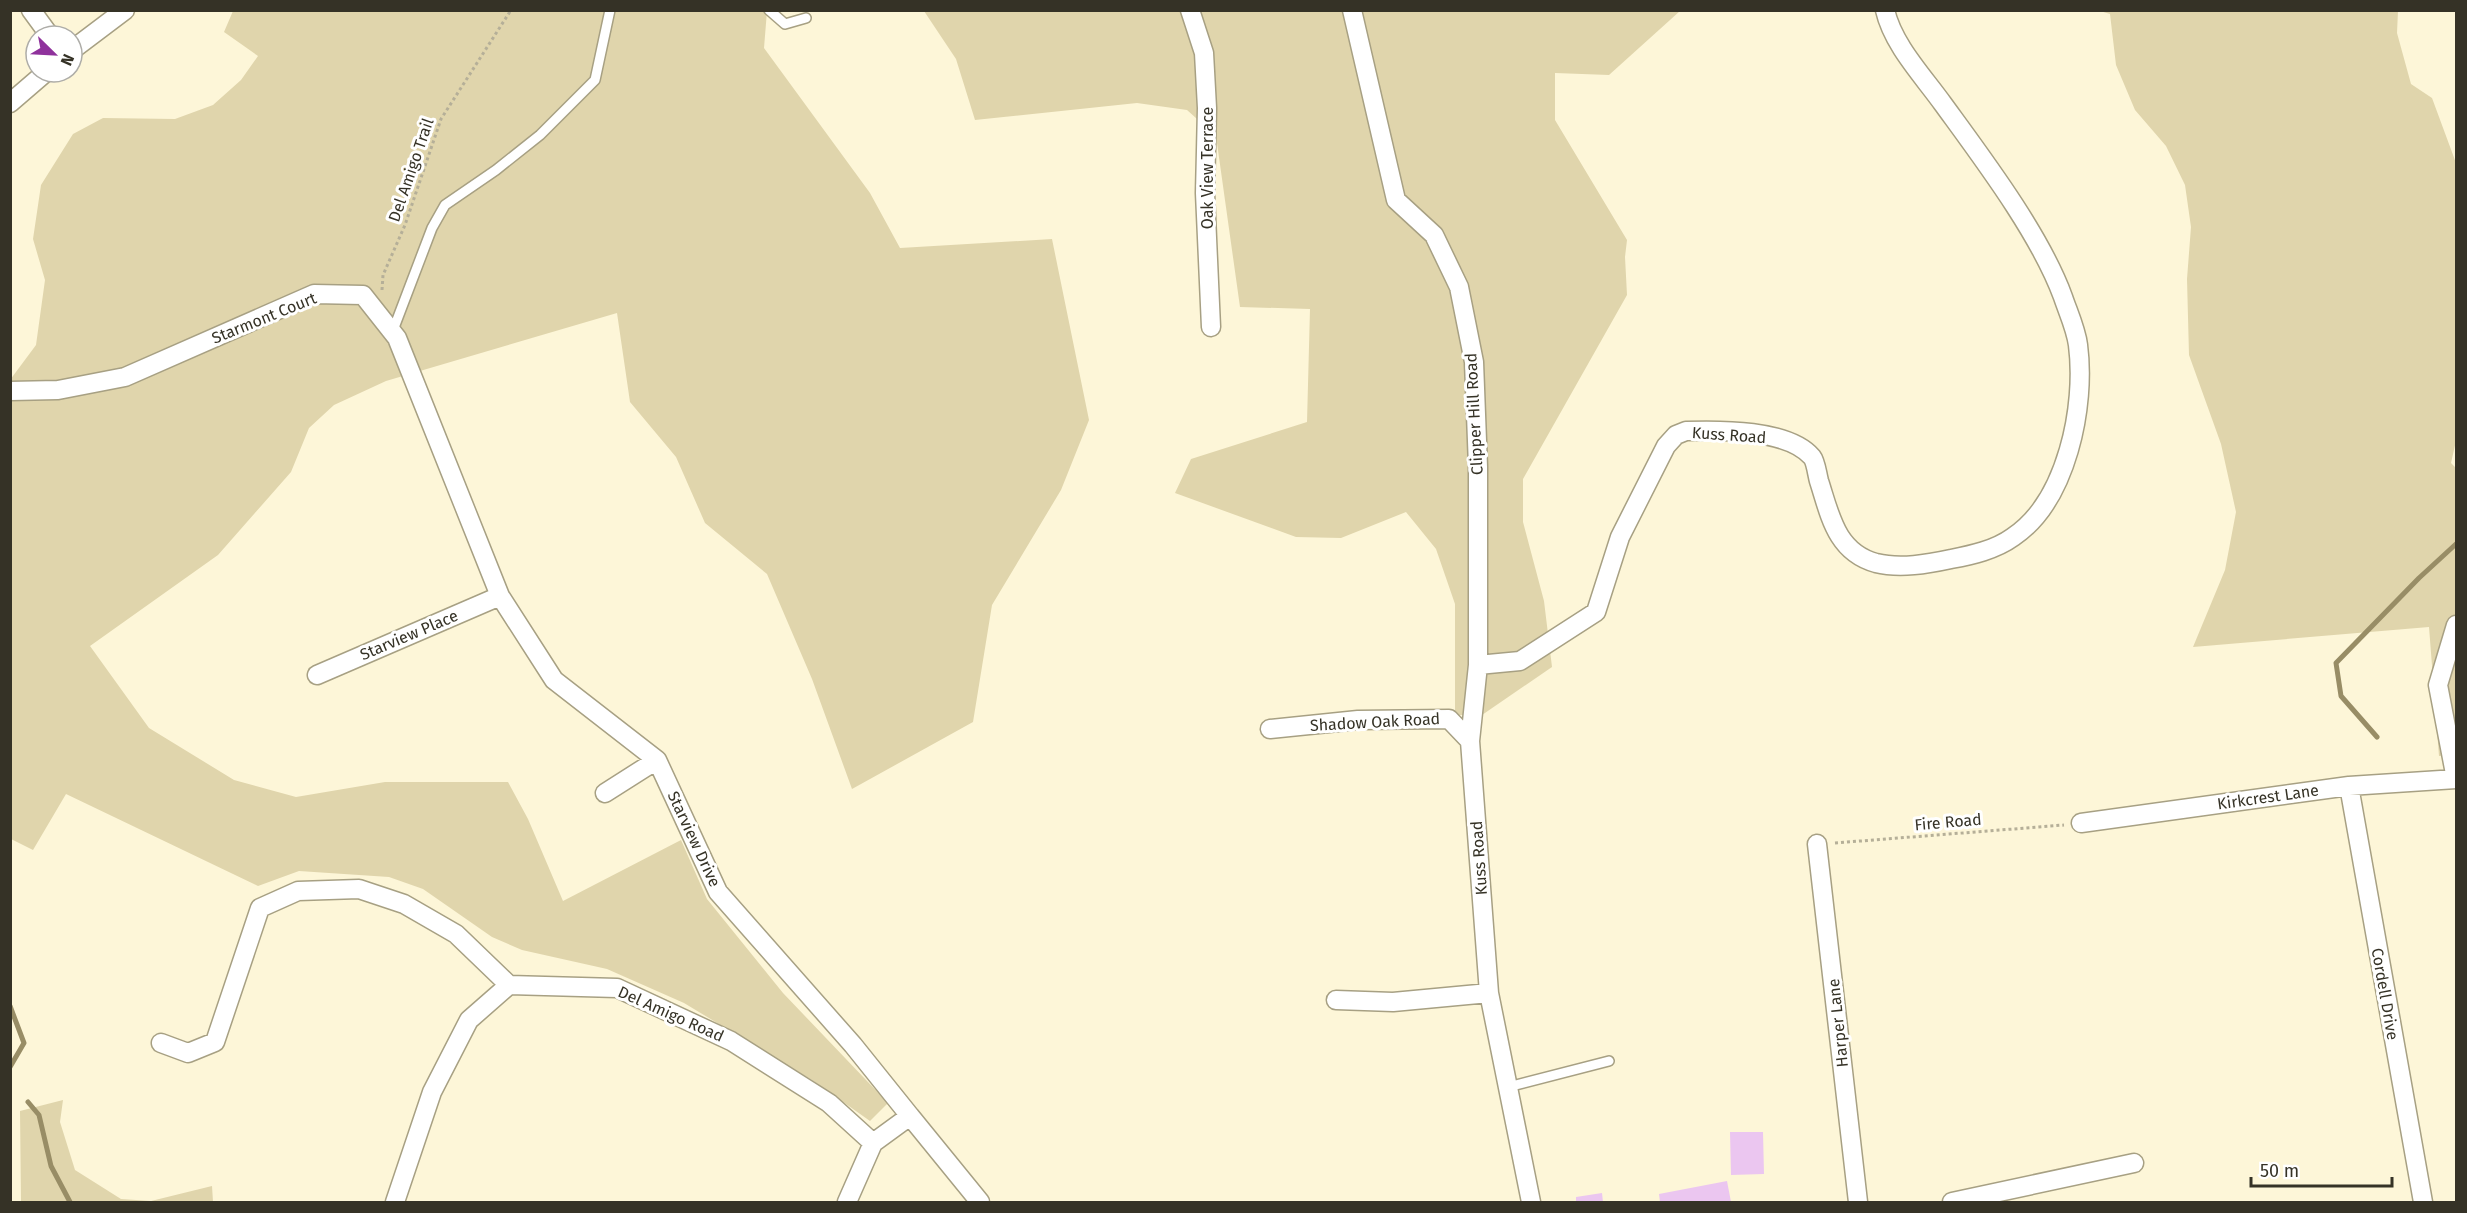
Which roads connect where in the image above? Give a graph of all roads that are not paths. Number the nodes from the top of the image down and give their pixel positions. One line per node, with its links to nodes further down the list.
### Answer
1 (31, 10): 9 (street)
2 (125, 10): 10 (street)
3 (610, 10): 14 (lane)
4 (769, 10): 8 (lane)
5 (1190, 10): 13 (street, Oak View Terrace)
6 (1352, 10): 18 (street, Clipper Hill Road)
7 (1885, 10): 18 (street, Kuss Road)
8 (806, 18)
9 (41, 24)
10 (84, 41)
11 (32, 84): 12 (street)
12 (10, 103)
13 (1211, 327)
14 (392, 333): 15 (street, Starmont Court); 16 (street, Starmont Court)
15 (14, 390)
16 (500, 596): 19 (street, Starview Place); 22 (street, Starview Drive)
17 (2457, 625): 23 (street)
18 (1478, 665): 21 (street, Kuss Road)
19 (317, 675)
20 (1270, 729): 21 (street, Shadow Oak Road)
21 (1470, 741): 29 (street, Kuss Road)
22 (657, 760): 25 (street); 34 (street, Starview Drive)
23 (2456, 779): 24 (street, Kirkcrest Lane)
24 (2349, 786): 26 (street, Kirkcrest Lane); 43 (street, Cordell Drive)
25 (605, 793)
26 (2081, 823)
27 (1817, 844): 41 (street, Harper Lane)
28 (509, 985): 31 (street); 35 (street, Del Amigo Road); 37 (street)
29 (1490, 993): 30 (street); 33 (street, Kuss Road)
30 (1336, 1000)
31 (161, 1043)
32 (1609, 1061): 33 (lane)
33 (1508, 1087): 40 (street, Kuss Road)
34 (910, 1116): 35 (street); 39 (street)
35 (873, 1143): 38 (street)
36 (2134, 1163): 42 (street)
37 (395, 1203)
38 (847, 1203)
39 (980, 1203)
40 (1532, 1203)
41 (1858, 1203)
42 (1952, 1203)
43 (2423, 1203)

